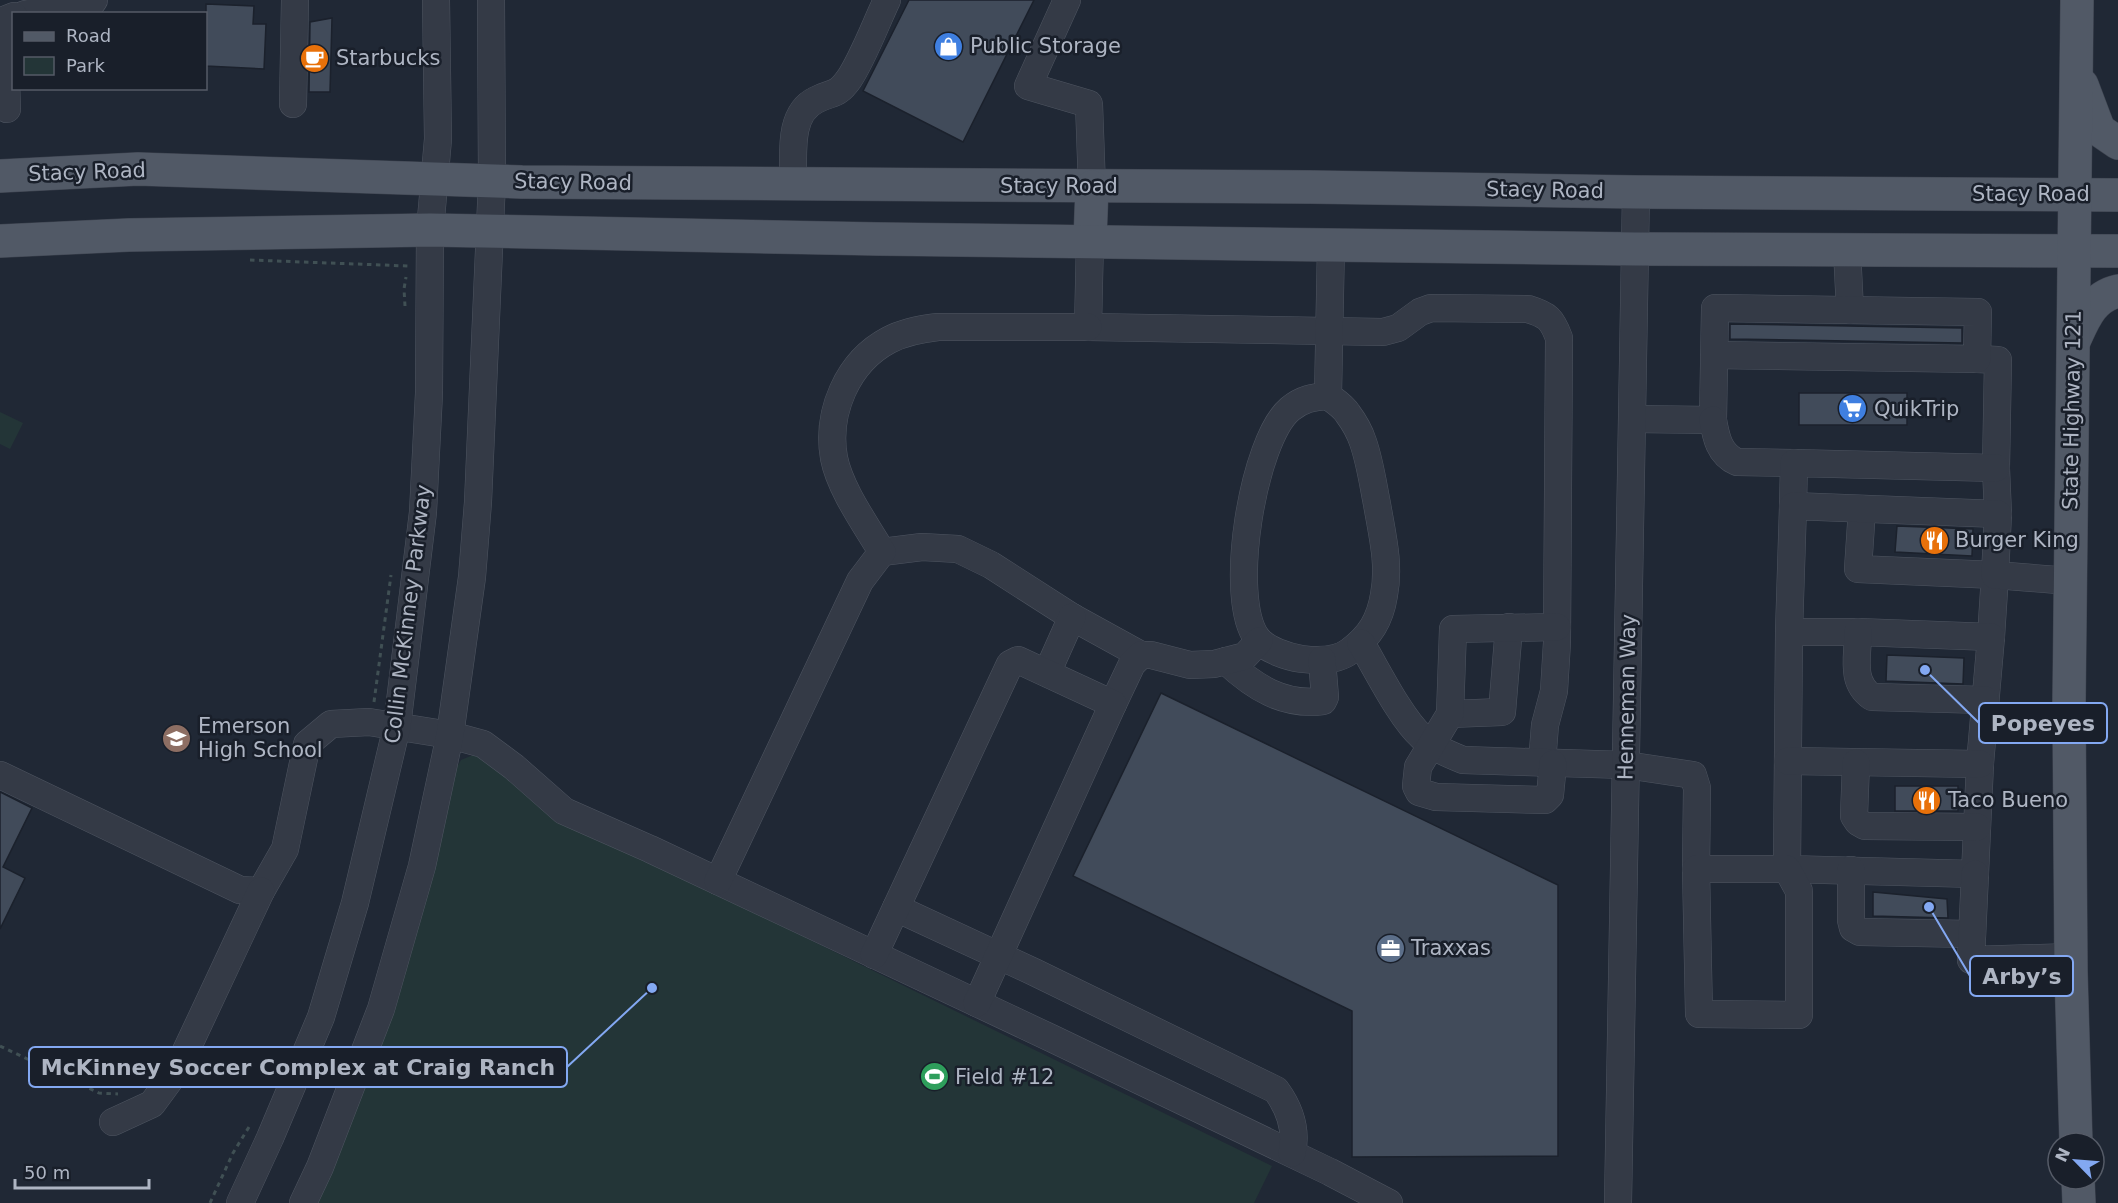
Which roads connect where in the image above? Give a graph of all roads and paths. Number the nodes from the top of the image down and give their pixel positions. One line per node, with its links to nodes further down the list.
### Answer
1 (94, 0): 8 (street)
2 (295, 0): 11 (street)
3 (436, 0): 15 (street, Collin McKinney Parkway)
4 (491, 0): 16 (street)
5 (887, 0): 17 (street)
6 (1067, 0): 18 (street)
7 (2077, 0): 10 (main road, State Highway 121)
8 (38, 12)
9 (12, 16): 12 (street)
10 (2076, 69): 13 (main road); 20 (main road, State Highway 121)
11 (293, 104)
12 (7, 108)
13 (2118, 143)
14 (0, 176): 15 (main road, Stacy Road)
15 (434, 178): 16 (main road, Stacy Road); 22 (street, Collin McKinney Parkway)
16 (492, 181): 17 (main road, Stacy Road); 23 (street)
17 (793, 184): 18 (main road, Stacy Road)
18 (1092, 187): 19 (main road, Stacy Road); 24 (main road)
19 (1636, 192): 20 (main road, Stacy Road); 27 (street, Henneman Way)
20 (2074, 194): 21 (main road, Stacy Road); 30 (main road, State Highway 121)
21 (2118, 195)
22 (430, 230): 23 (main road); 25 (main road); 68 (street, Collin McKinney Parkway)
23 (489, 231): 24 (main road); 69 (street)
24 (1090, 240): 26 (main road); 35 (street)
25 (0, 241)
26 (1331, 244): 27 (main road); 36 (street)
27 (1636, 249): 28 (main road); 41 (street, Henneman Way)
28 (1847, 250): 30 (main road); 33 (street)
29 (2118, 251): 30 (main road)
30 (2074, 252): 37 (main road, State Highway 121)
31 (406, 278): 34 (path)
32 (2118, 291): 37 (main road)
33 (1850, 310): 38 (street); 39 (street)
34 (406, 311)
35 (1088, 327): 36 (street); 48 (street)
36 (1331, 331): 40 (street); 54 (street)
37 (2072, 346): 51 (main road, State Highway 121)
38 (1714, 355): 39 (street); 42 (street)
39 (1977, 359): 44 (street)
40 (1328, 396): 58 (street); 59 (street)
41 (1633, 419): 42 (street); 75 (street, Henneman Way)
42 (1713, 420): 43 (street)
43 (1794, 464): 44 (street); 45 (street)
44 (1996, 468): 47 (street)
45 (1793, 506): 46 (street); 55 (street)
46 (1862, 509): 47 (street); 50 (street)
47 (1998, 514): 50 (street)
48 (882, 552): 52 (street); 82 (street)
49 (393, 566): 64 (path)
50 (1995, 575): 51 (street); 57 (street)
51 (2070, 581): 88 (main road, State Highway 121)
52 (1072, 617): 60 (street); 63 (street)
53 (1509, 627): 54 (street); 67 (street); 67 (street)
54 (1557, 627): 73 (street)
55 (1789, 632): 56 (street); 71 (street)
56 (1858, 632): 57 (street); 65 (street)
57 (1991, 637): 65 (street)
58 (1259, 641): 61 (street); 62 (street)
59 (1361, 643): 61 (street); 70 (street)
60 (1141, 655): 62 (street); 66 (street)
61 (1322, 660): 62 (street)
62 (1226, 661)
63 (1047, 673): 66 (street); 84 (street)
64 (374, 698)
65 (1985, 700): 74 (street)
66 (1113, 704): 87 (street)
67 (1450, 714): 70 (street)
68 (397, 726): 69 (street); 83 (street); 98 (street, Collin McKinney Parkway)
69 (450, 735): 82 (street); 99 (street)
70 (1433, 745): 73 (street); 73 (street)
71 (1788, 761): 72 (street); 79 (street)
72 (1856, 763): 74 (street); 77 (street)
73 (1547, 764): 75 (street)
74 (1980, 764): 77 (street)
75 (1626, 765): 78 (street); 101 (street, Henneman Way)
76 (0, 774): 83 (street)
77 (1977, 827): 81 (street)
78 (1696, 869): 79 (street); 79 (street)
79 (1787, 869): 80 (street)
80 (1851, 870): 81 (street); 85 (street)
81 (1974, 874): 85 (street)
82 (718, 881): 86 (street)
83 (261, 891): 92 (street)
84 (896, 908): 86 (street); 87 (street)
85 (1972, 934): 88 (street)
86 (874, 954): 89 (street)
87 (998, 955): 89 (street); 95 (street)
88 (2071, 957): 94 (main road, State Highway 121)
89 (976, 1003): 95 (street)
90 (0, 1046): 91 (path)
91 (121, 1093)
92 (113, 1122)
93 (251, 1123): 97 (path)
94 (2076, 1131)
95 (1292, 1154): 96 (street)
96 (1343, 1192): 100 (street)
97 (210, 1203)
98 (240, 1203)
99 (303, 1203)
100 (1389, 1203)
101 (1618, 1203)

